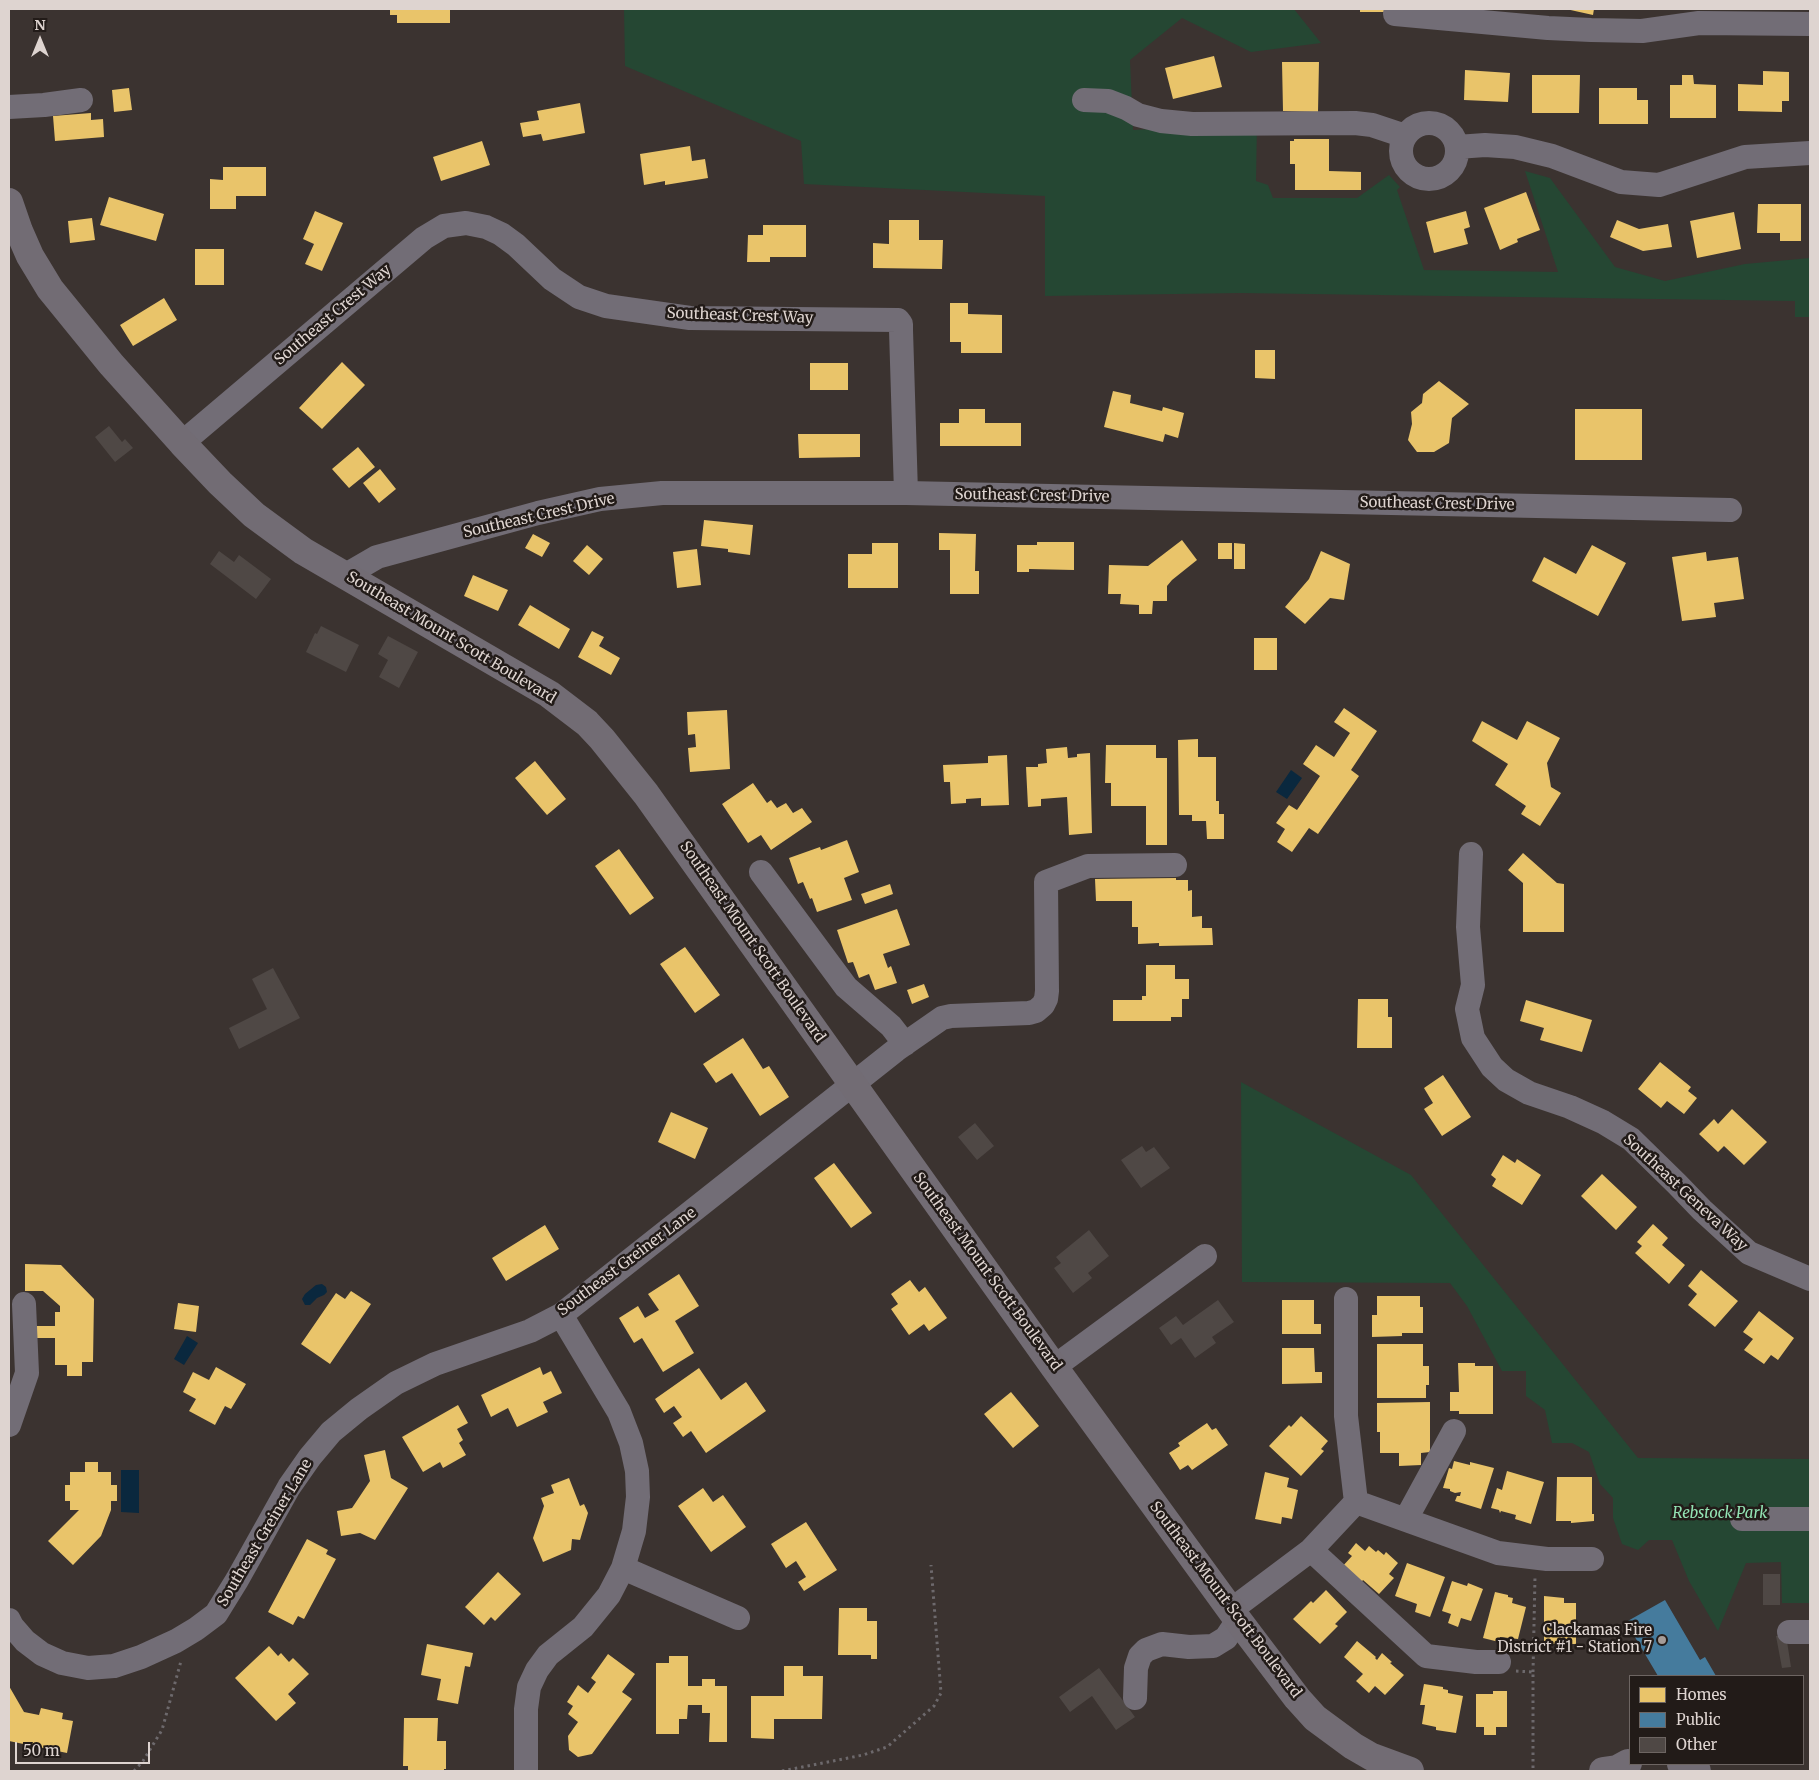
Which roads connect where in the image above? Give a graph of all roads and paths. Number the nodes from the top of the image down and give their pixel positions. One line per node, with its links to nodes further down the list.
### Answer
1 (1395, 14): 2 (street)
2 (1810, 24)
3 (81, 100): 5 (street)
4 (1084, 100): 6 (street)
5 (9, 107)
6 (1405, 136): 7 (street); 7 (street)
7 (1457, 147): 8 (street)
8 (1810, 153)
9 (9, 202): 10 (main road, Southeast Mount Scott Boulevard)
10 (182, 443): 11 (street, Southeast Crest Way); 13 (main road, Southeast Mount Scott Boulevard)
11 (906, 493): 12 (street, Southeast Crest Drive); 13 (street, Southeast Crest Drive)
12 (1730, 510)
13 (346, 575): 18 (main road, Southeast Mount Scott Boulevard)
14 (1471, 854): 20 (street, Southeast Geneva Way)
15 (1175, 865): 17 (street, Southeast Greiner Lane)
16 (761, 872): 17 (street)
17 (905, 1044): 18 (street, Southeast Greiner Lane)
18 (853, 1085): 23 (street, Southeast Greiner Lane); 24 (main road, Southeast Mount Scott Boulevard)
19 (1205, 1256): 24 (street)
20 (1810, 1278)
21 (1346, 1299): 27 (street)
22 (24, 1304): 25 (street)
23 (561, 1314): 35 (street); 38 (street, Southeast Greiner Lane)
24 (1054, 1367): 36 (main road, Southeast Mount Scott Boulevard)
25 (9, 1425)
26 (1454, 1431): 28 (street)
27 (1356, 1502): 28 (street); 31 (street)
28 (1406, 1519): 32 (street)
29 (1810, 1519): 30 (street)
30 (1742, 1520)
31 (1311, 1550): 36 (street); 40 (street)
32 (1547, 1559): 33 (street); 41 (path)
33 (1592, 1559)
34 (932, 1565): 46 (path)
35 (623, 1568): 37 (street); 45 (street)
36 (1234, 1615): 42 (street); 47 (main road, Southeast Mount Scott Boulevard)
37 (738, 1618)
38 (9, 1620)
39 (182, 1659): 44 (path)
40 (1499, 1662): 41 (path)
41 (1533, 1672): 48 (path)
42 (1135, 1698)
43 (1682, 1765): 49 (main road)
44 (134, 1771)
45 (526, 1771)
46 (782, 1771)
47 (1410, 1771)
48 (1533, 1771)
49 (1697, 1771)

